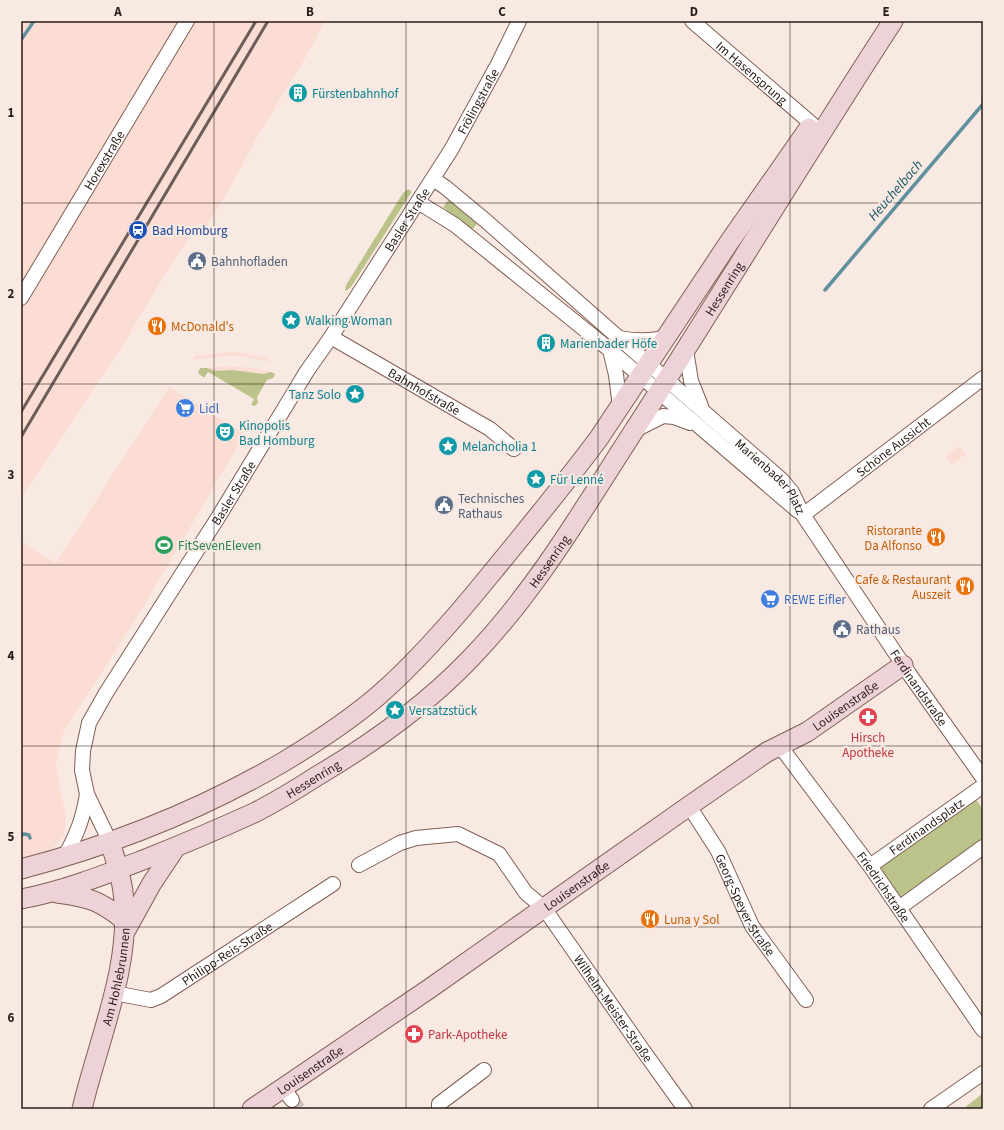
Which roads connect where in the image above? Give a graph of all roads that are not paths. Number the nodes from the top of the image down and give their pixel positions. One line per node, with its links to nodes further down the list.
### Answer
1 (187, 21): 11 (street, Horexstraße)
2 (519, 21): 7 (street, Frölingstraße)
3 (692, 21): 6 (street, Im Hasensprung)
4 (878, 21): 6 (street, Hessenring)
5 (893, 21): 16 (street, Hessenring)
6 (812, 124): 14 (street, Hessenring)
7 (433, 179): 8 (street, Basler Straße); 9 (street, Marienbader Platz)
8 (418, 202): 10 (street, Marienbader Platz); 12 (street, Basler Straße)
9 (486, 221): 10 (street); 13 (street, Marienbader Platz)
10 (474, 240): 15 (street, Marienbader Platz)
11 (21, 298)
12 (331, 337): 24 (street, Bahnhofstraße); 32 (street, Basler Straße)
13 (619, 338): 14 (street); 17 (street, Marienbader Platz)
14 (667, 338): 17 (street, Hessenring)
15 (610, 350): 17 (street, Marienbader Platz); 20 (street)
16 (686, 350): 19 (street, Hessenring); 21 (street, Marienbader Platz)
17 (645, 370): 19 (street, Marienbader Platz); 20 (street, Hessenring)
18 (983, 378): 25 (street, Schöne Aussicht)
19 (663, 386): 21 (street, Marienbader Platz); 22 (street, Marienbader Platz); 23 (street, Hessenring)
20 (620, 407): 27 (street, Hessenring)
21 (704, 412): 25 (street, Marienbader Platz)
22 (697, 426): 23 (street, Marienbader Platz); 25 (street, Marienbader Platz)
23 (634, 430): 29 (street, Hessenring)
24 (514, 449)
25 (803, 516): 26 (street, Ferdinandstraße)
26 (903, 665): 28 (street, Louisenstraße); 30 (street, Ferdinandstraße)
27 (318, 741): 29 (street); 34 (street, Hessenring)
28 (780, 746): 33 (street, Louisenstraße); 39 (street, Friedrichstraße)
29 (336, 765): 35 (street, Hessenring)
30 (983, 778)
31 (983, 786): 39 (street, Ferdinandsplatz)
32 (87, 794): 34 (street, Basler Straße); 37 (street)
33 (688, 806): 45 (street, Louisenstraße); 49 (street, Georg-Speyer-Straße)
34 (110, 842): 37 (street, Hessenring); 41 (street, Am Hohlebrunnen)
35 (176, 847): 41 (street, Hessenring); 47 (street)
36 (983, 847): 46 (street)
37 (65, 856): 40 (street, Hessenring)
38 (360, 866): 45 (street)
39 (870, 866): 46 (street, Friedrichstraße)
40 (21, 869)
41 (118, 870): 43 (street, Hessenring); 47 (street, Am Hohlebrunnen)
42 (333, 884): 48 (street, Philipp-Reis-Straße)
43 (52, 892): 44 (street, Hessenring); 47 (street)
44 (21, 899)
45 (544, 908): 54 (street, Louisenstraße); 56 (street, Wilhelm-Meister-Straße)
46 (899, 908): 50 (street, Friedrichstraße)
47 (124, 927): 48 (street, Am Hohlebrunnen)
48 (114, 993): 53 (street, Am Hohlebrunnen)
49 (806, 1000)
50 (983, 1030)
51 (484, 1070): 55 (street)
52 (983, 1073): 57 (street)
53 (82, 1109)
54 (252, 1109)
55 (439, 1109)
56 (685, 1109)
57 (931, 1109)

